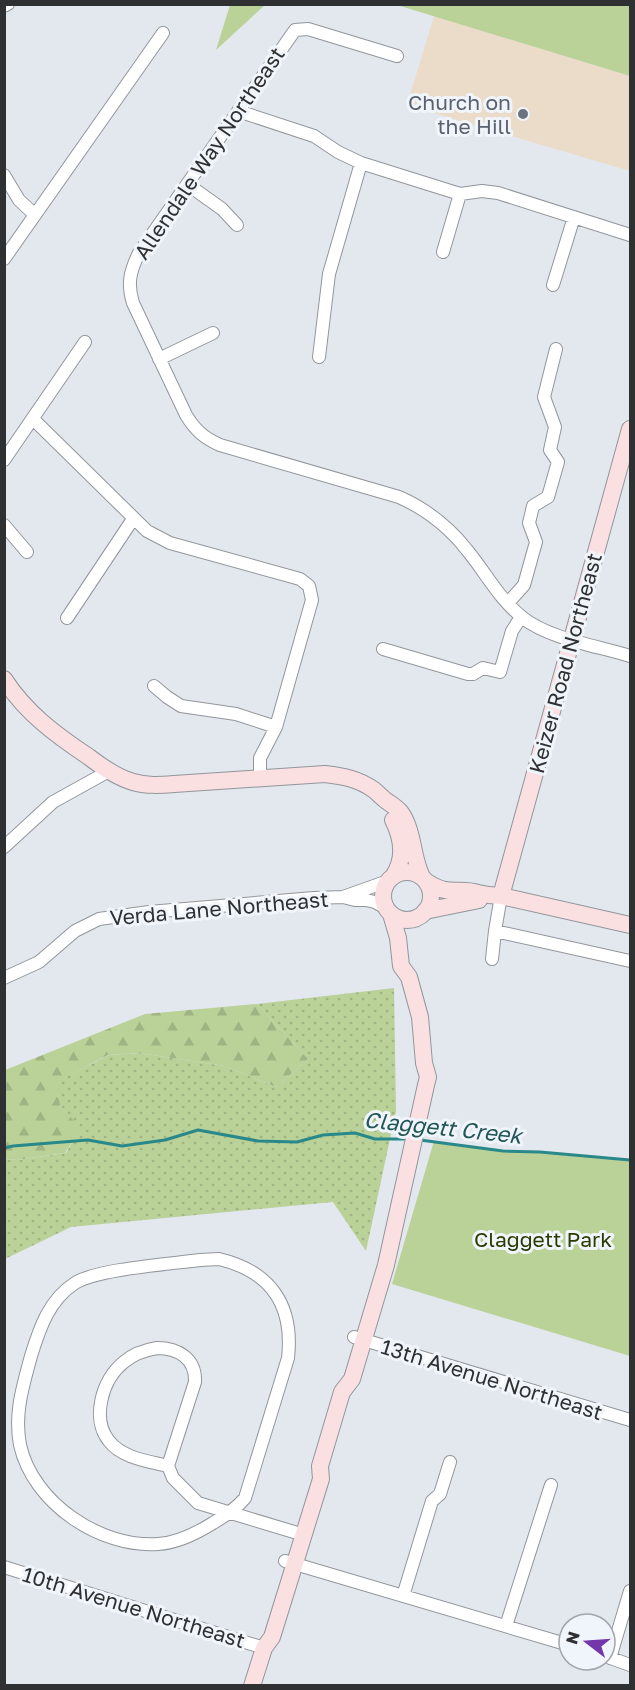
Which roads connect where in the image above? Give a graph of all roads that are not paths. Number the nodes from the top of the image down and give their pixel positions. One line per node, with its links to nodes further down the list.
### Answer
1 (163, 33): 8 (street)
2 (397, 56): 3 (street, Allendale Way Northeast)
3 (238, 111): 4 (street); 6 (street, Allendale Way Northeast)
4 (361, 163): 7 (street); 18 (street)
5 (4, 175): 8 (street)
6 (187, 184): 10 (street); 19 (street, Allendale Way Northeast)
7 (460, 194): 9 (street); 12 (street)
8 (35, 215): 13 (street)
9 (574, 217): 11 (street); 14 (street)
10 (237, 225)
11 (630, 235)
12 (443, 252)
13 (4, 259)
14 (553, 285)
15 (213, 333): 19 (street)
16 (85, 342): 20 (street)
17 (556, 349): 27 (street)
18 (319, 357)
19 (159, 359): 27 (street, Allendale Way Northeast)
20 (33, 419): 23 (street); 24 (street)
21 (630, 429): 22 (main road, Keizer Road Northeast)
22 (628, 447): 30 (main road, Keizer Road Northeast)
23 (4, 460)
24 (133, 519): 29 (street); 35 (street)
25 (4, 525): 26 (street)
26 (27, 552)
27 (508, 603): 28 (street, Allendale Way Northeast)
28 (521, 617): 30 (street, Allendale Way Northeast); 31 (street)
29 (67, 618)
30 (572, 639): 32 (street, Allendale Way Northeast); 42 (main road, Keizer Road Northeast)
31 (383, 650)
32 (630, 656)
33 (4, 679): 36 (main road)
34 (153, 686): 35 (street)
35 (276, 727): 37 (street)
36 (109, 771): 37 (main road); 39 (street)
37 (260, 778): 38 (main road)
38 (387, 802): 40 (main road); 41 (main road)
39 (4, 847)
40 (391, 878): 41 (main road); 43 (street, Verda Lane Northeast); 44 (main road)
41 (424, 880): 42 (main road); 45 (main road)
42 (493, 896): 45 (main road); 46 (main road); 47 (street)
43 (343, 897): 44 (street, Verda Lane Northeast); 51 (street, Verda Lane Northeast)
44 (388, 911): 45 (main road); 50 (main road)
45 (422, 913): 50 (main road)
46 (630, 925)
47 (495, 931): 48 (street); 49 (street)
48 (492, 959)
49 (630, 961)
50 (409, 977): 52 (main road)
51 (4, 978)
52 (359, 1338): 53 (street, 13th Avenue Northeast); 58 (main road)
53 (630, 1420)
54 (450, 1462): 62 (street)
55 (168, 1466): 55 (street); 57 (street)
56 (551, 1485): 63 (street)
57 (229, 1513): 57 (street); 58 (street)
58 (299, 1533): 59 (main road)
59 (290, 1562): 62 (street); 66 (main road)
60 (4, 1567): 66 (street, 10th Avenue Northeast)
61 (630, 1591): 64 (street)
62 (403, 1596): 63 (street)
63 (506, 1626): 65 (street)
64 (617, 1630)
65 (557, 1641)
66 (264, 1648): 67 (main road)
67 (252, 1686)

